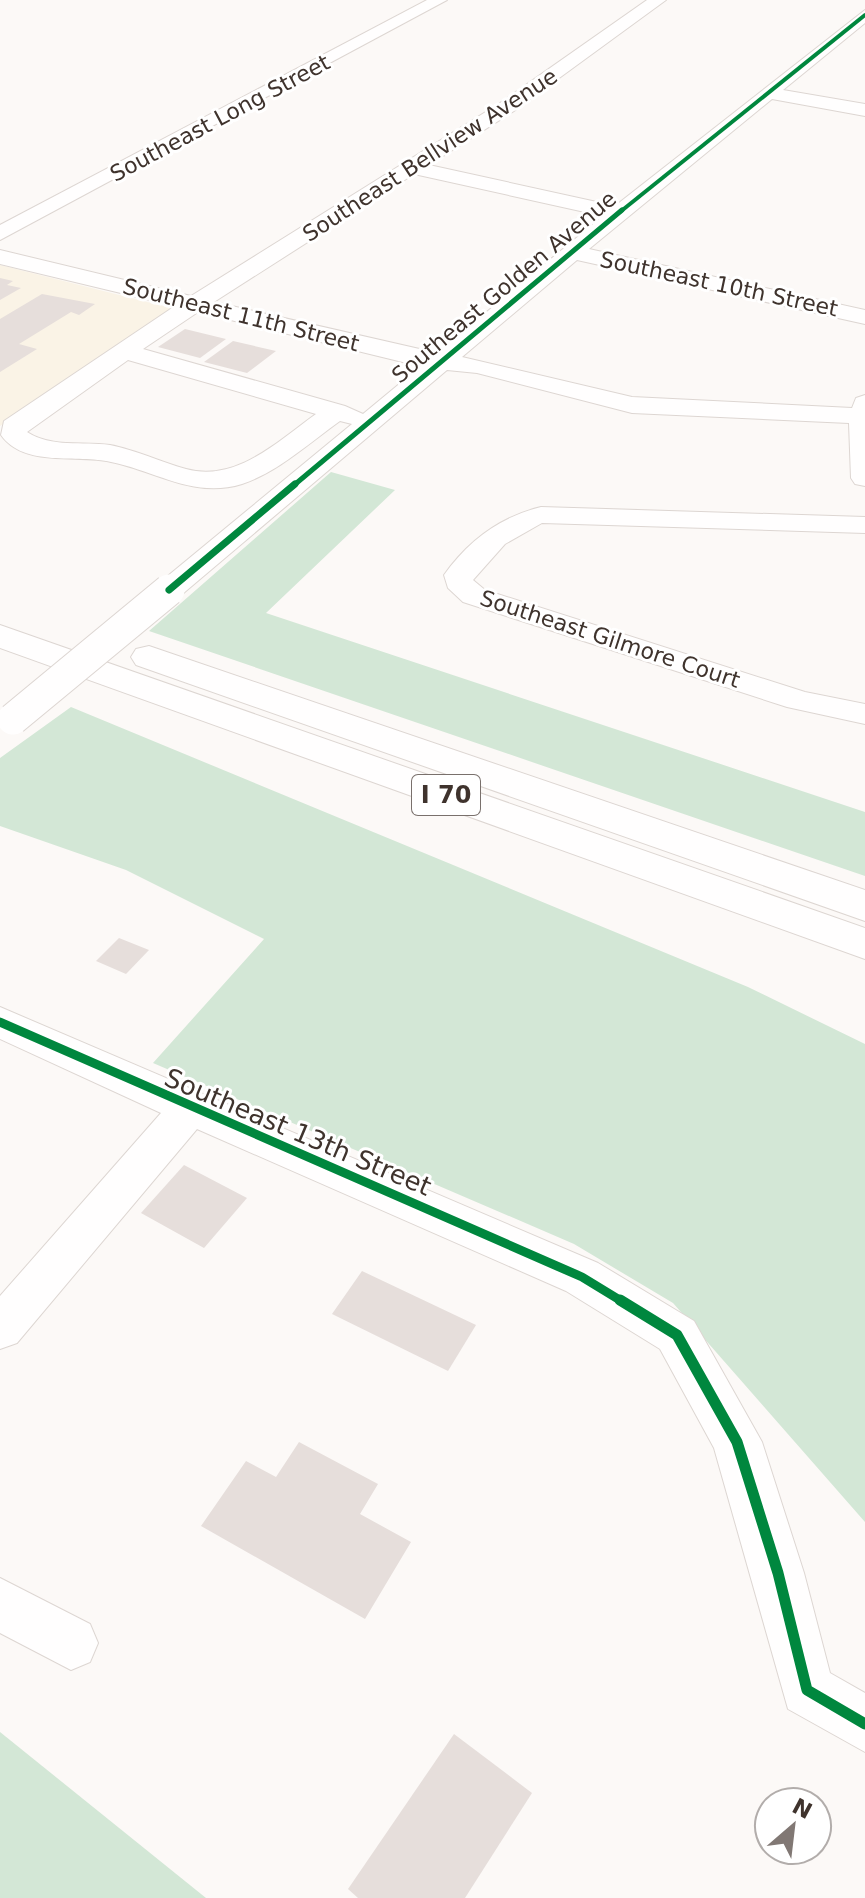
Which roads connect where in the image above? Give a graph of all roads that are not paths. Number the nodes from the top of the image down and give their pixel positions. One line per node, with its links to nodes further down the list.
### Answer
1 (439, 0): 8 (street, Southeast Long Street)
2 (658, 0): 6 (street, Southeast Bellview Avenue)
3 (865, 15): 4 (street, Southeast Golden Avenue)
4 (767, 93): 5 (street); 7 (street, Southeast Golden Avenue)
5 (865, 110)
6 (414, 168): 7 (street, Southeast 10th Street); 11 (street, Southeast Bellview Avenue)
7 (619, 213): 9 (street, Southeast Golden Avenue)
8 (0, 234)
9 (573, 252): 12 (street, Southeast 10th Street); 14 (street, Southeast Golden Avenue)
10 (0, 257): 11 (street, Southeast 11th Street)
11 (198, 305): 13 (street, Southeast Bellview Avenue); 14 (street, Southeast 11th Street)
12 (865, 317)
13 (124, 351): 16 (street); 16 (street, Southeast Bellview Avenue)
14 (443, 362): 15 (street, Southeast 11th Street); 17 (street, Southeast Golden Avenue)
15 (864, 410): 18 (street)
16 (336, 411): 17 (street)
17 (372, 421): 23 (street, Southeast Golden Avenue, bridge)
18 (865, 478)
19 (865, 525): 22 (street, Southeast Gilmore Court)
20 (0, 605): 25 (highway, I 70)
21 (0, 636): 24 (highway, I 70)
22 (865, 714)
23 (6, 724)
24 (415, 784): 28 (highway, I 70); 29 (highway)
25 (722, 856): 26 (highway); 27 (highway, I 70)
26 (865, 894)
27 (865, 906)
28 (865, 944)
29 (865, 971)
30 (0, 1022): 31 (street, Southeast 13th Street)
31 (190, 1108): 32 (street); 35 (street, Southeast 13th Street)
32 (0, 1329)
33 (0, 1604): 34 (street)
34 (71, 1643)
35 (865, 1724)

